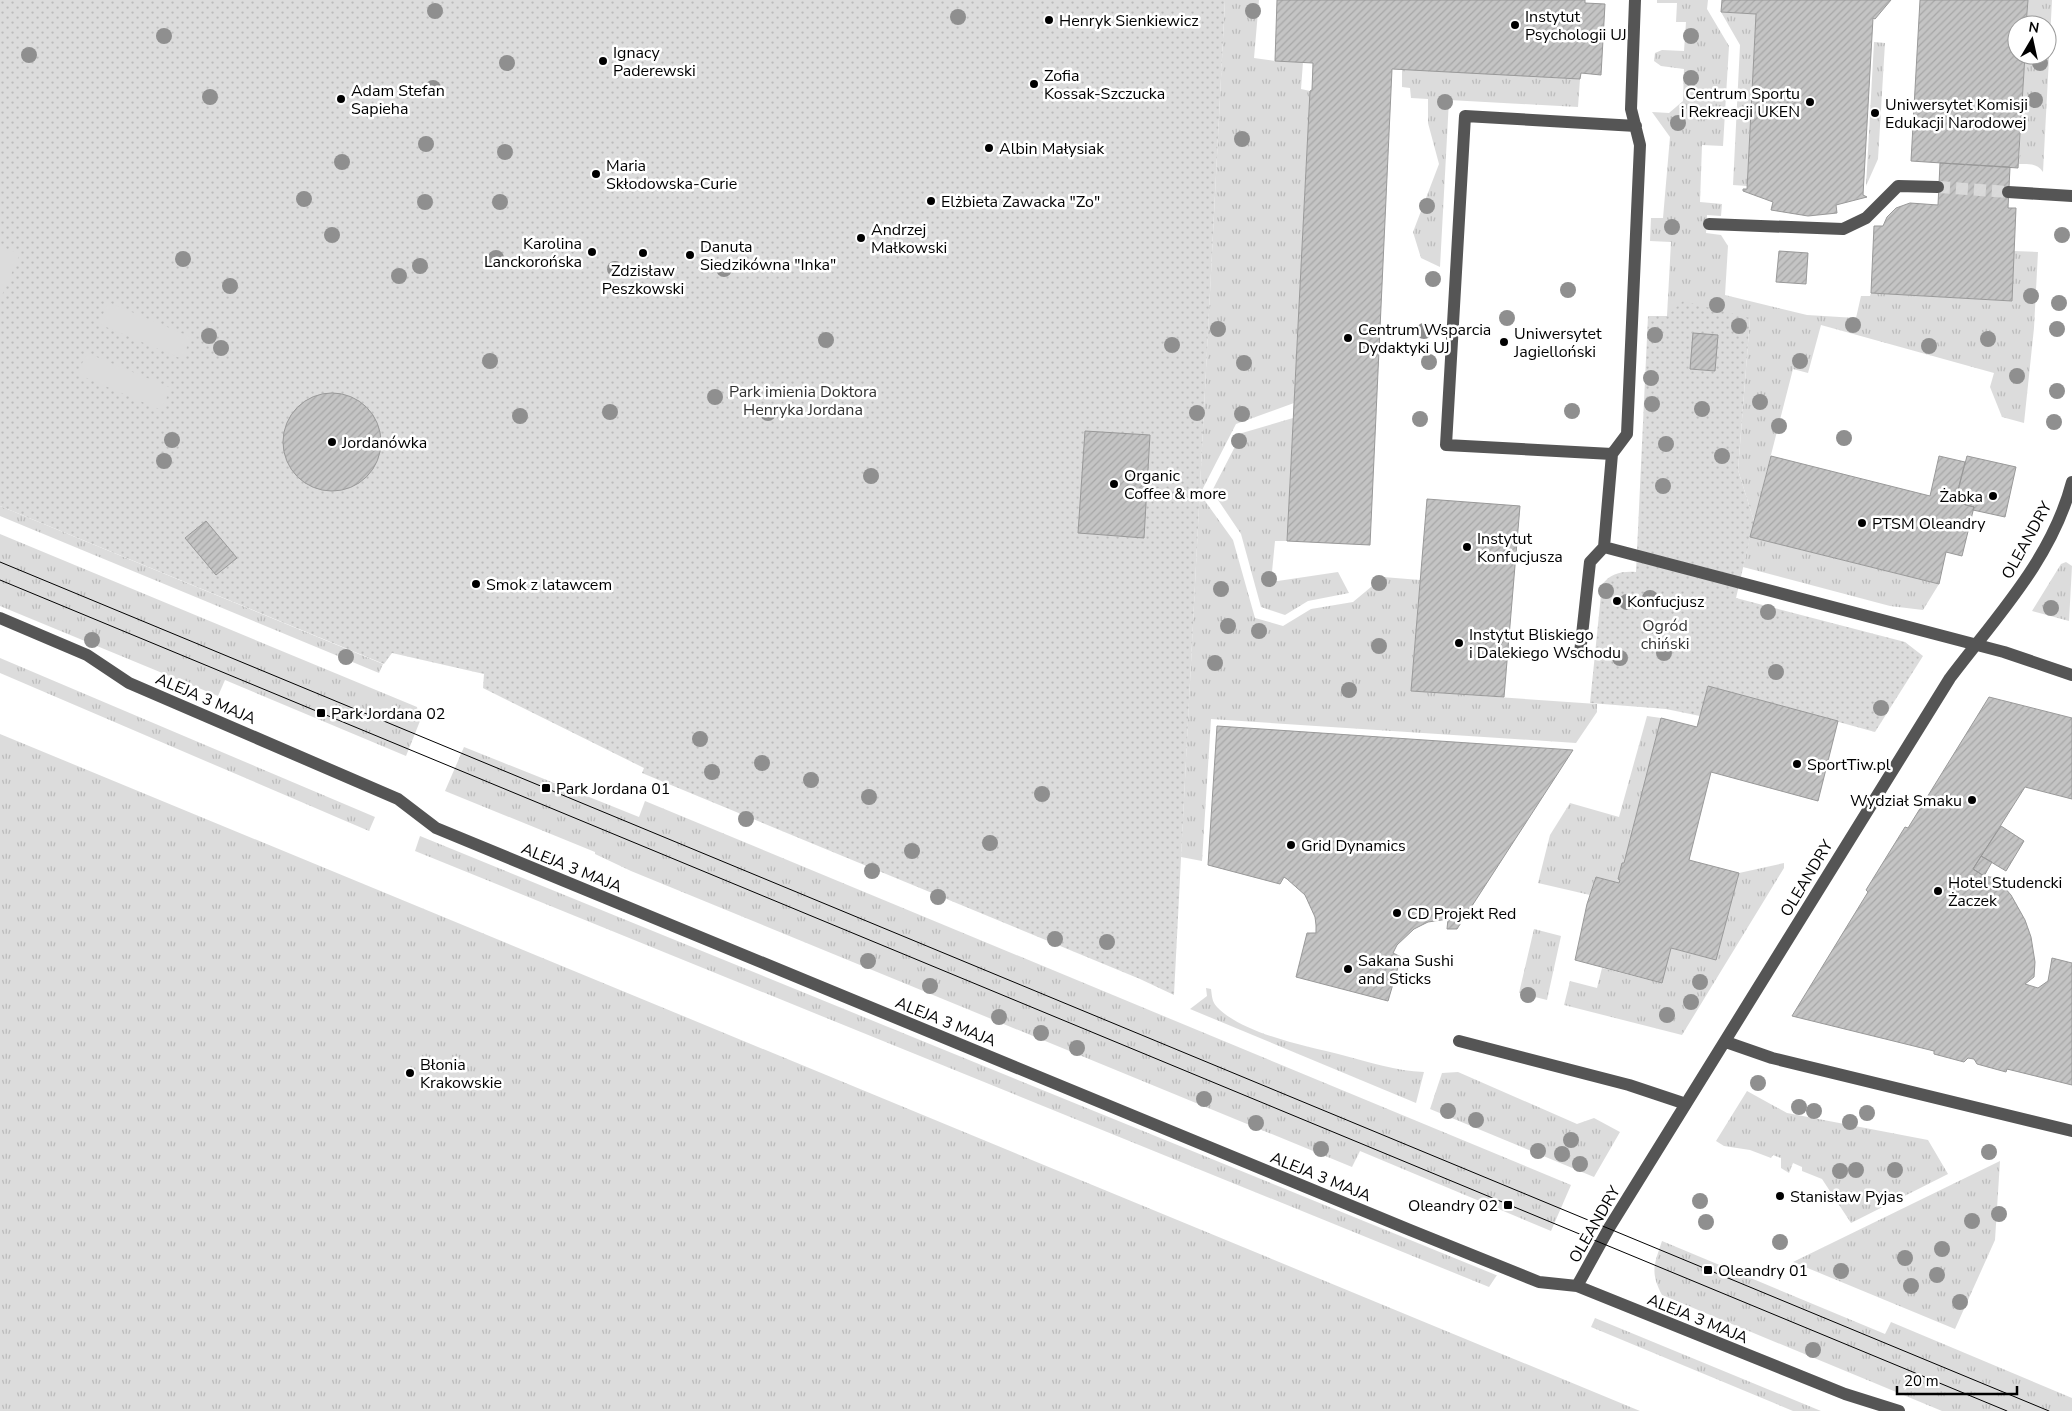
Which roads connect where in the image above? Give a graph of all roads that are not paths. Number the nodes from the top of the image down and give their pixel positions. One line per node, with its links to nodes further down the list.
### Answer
1 (1635, 0): 2 (street)
2 (1636, 126): 7 (street); 7 (street)
3 (1938, 187): 6 (street)
4 (2008, 192): 5 (street)
5 (2072, 196)
6 (1709, 224)
7 (1612, 454): 9 (street)
8 (2071, 492): 11 (street, OLEANDRY)
9 (1604, 547): 11 (street); 12 (street)
10 (0, 618): 18 (street, ALEJA 3 MAJA)
11 (1975, 644): 13 (street); 15 (street, OLEANDRY)
12 (1580, 652)
13 (2072, 675)
14 (1458, 1042): 16 (street)
15 (1726, 1042): 16 (street, OLEANDRY); 17 (street)
16 (1686, 1104): 18 (street, OLEANDRY)
17 (2072, 1131)
18 (1577, 1286): 19 (street, ALEJA 3 MAJA)
19 (1899, 1411)

